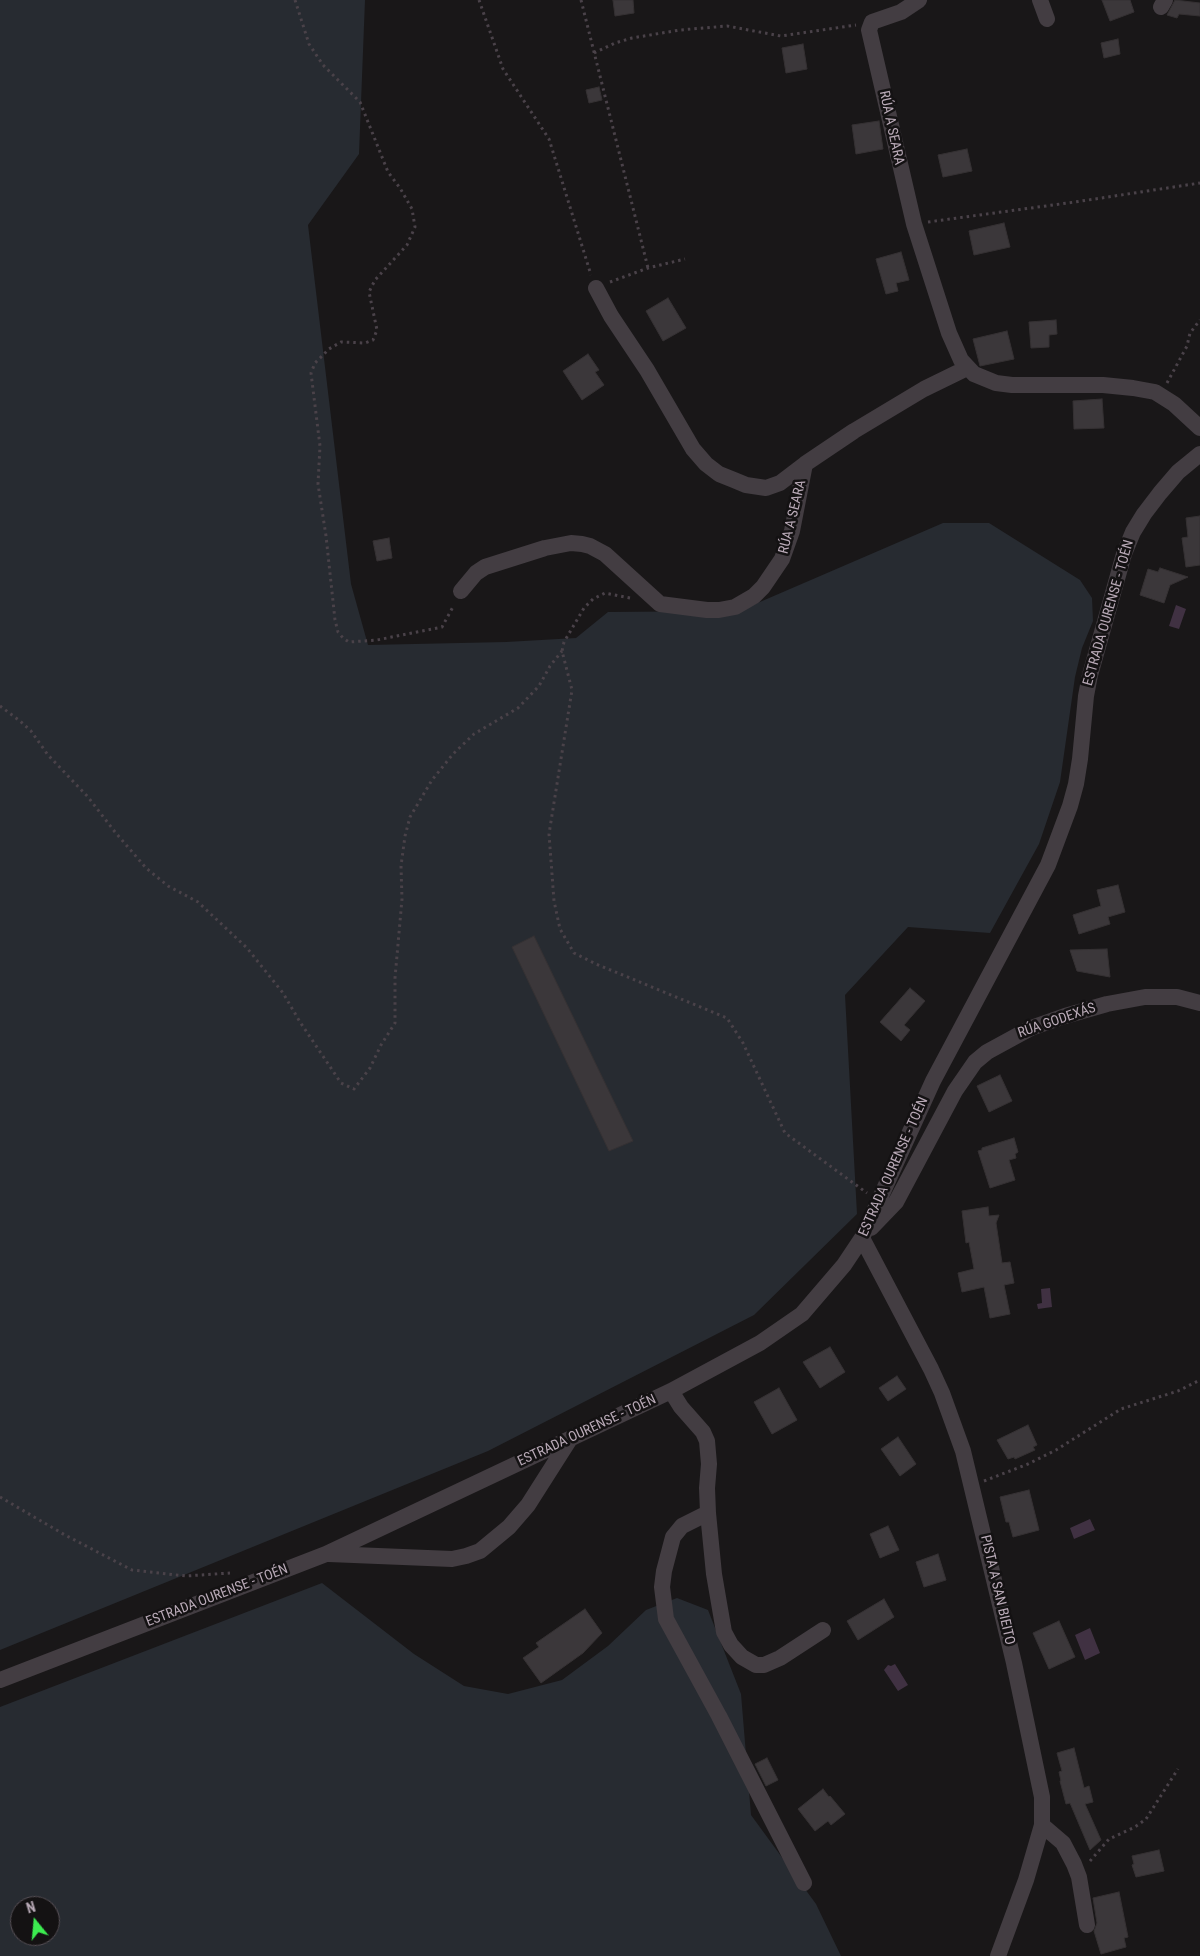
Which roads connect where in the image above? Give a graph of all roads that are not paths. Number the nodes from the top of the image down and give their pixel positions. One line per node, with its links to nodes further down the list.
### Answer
1 (919, 0): 5 (street, RÚA A SEARA)
2 (1040, 0): 3 (street)
3 (1047, 18)
4 (596, 288): 8 (street)
5 (966, 368): 6 (street); 8 (street, RÚA A SEARA)
6 (1200, 428)
7 (1200, 454): 11 (street, ESTRADA OURENSE - TOÉN)
8 (805, 464): 9 (street, RÚA A SEARA)
9 (461, 591)
10 (1200, 1003): 11 (street, RÚA GODEXÁS)
11 (864, 1236): 12 (street, ESTRADA OURENSE - TOÉN); 18 (street, PISTA A SAN BIEITO)
12 (670, 1391): 13 (street, ESTRADA OURENSE - TOÉN); 14 (street)
13 (570, 1439): 15 (street, ESTRADA OURENSE - TOÉN); 15 (street)
14 (708, 1513): 16 (street); 19 (street)
15 (326, 1554): 17 (street, ESTRADA OURENSE - TOÉN)
16 (823, 1630)
17 (0, 1680)
18 (1042, 1825): 20 (street); 21 (street, PISTA A SAN BIEITO)
19 (804, 1883)
20 (1087, 1925)
21 (998, 1956)

